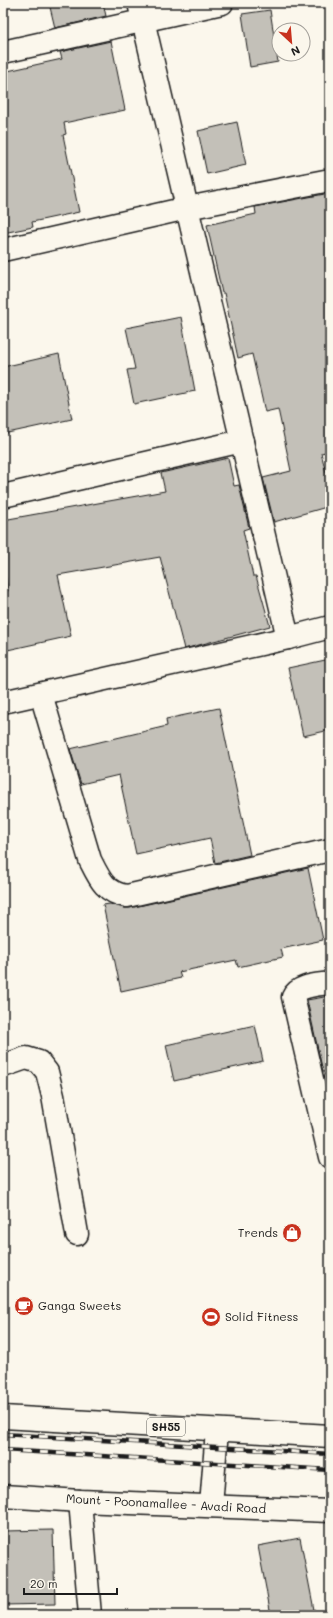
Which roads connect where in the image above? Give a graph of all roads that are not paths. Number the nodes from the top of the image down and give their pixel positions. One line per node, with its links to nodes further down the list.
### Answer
1 (222, 3): 2 (street)
2 (141, 12): 3 (street); 5 (street)
3 (3, 52)
4 (330, 180): 5 (street)
5 (187, 208): 6 (street); 7 (street)
6 (3, 250)
7 (242, 440): 8 (street); 10 (street)
8 (3, 496)
9 (330, 627): 10 (street)
10 (288, 638): 11 (street)
11 (41, 694): 12 (street); 13 (street)
12 (3, 702)
13 (330, 850)
14 (330, 983): 16 (street)
15 (3, 1066): 17 (street)
16 (330, 1157)
17 (77, 1234)
18 (3, 1417): 19 (street, SH55)
19 (217, 1430): 20 (street, SH55); 23 (street)
20 (330, 1436)
21 (3, 1496): 22 (street, Mount - Poonamallee - Avadi Road)
22 (80, 1501): 23 (street, Mount - Poonamallee - Avadi Road); 25 (street)
23 (211, 1506): 24 (street, Mount - Poonamallee - Avadi Road)
24 (330, 1511)
25 (90, 1615)

